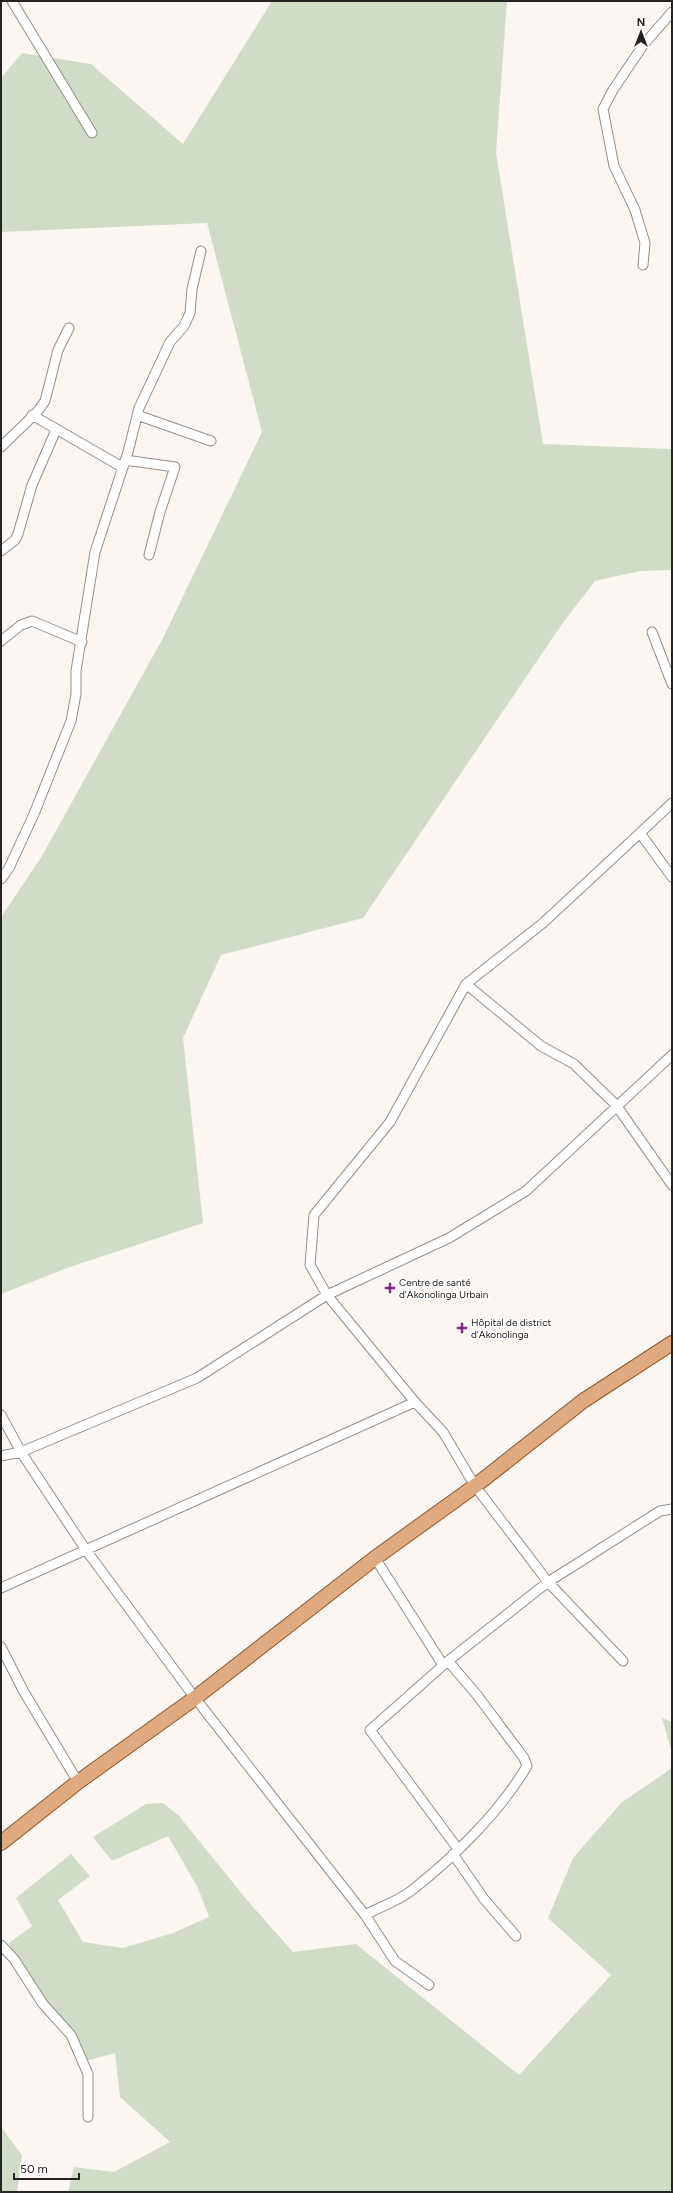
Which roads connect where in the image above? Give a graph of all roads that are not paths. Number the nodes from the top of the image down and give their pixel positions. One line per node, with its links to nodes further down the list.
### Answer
1 (12, 1): 3 (street)
2 (672, 12): 5 (street)
3 (92, 132)
4 (201, 251): 8 (street)
5 (643, 265)
6 (69, 328): 7 (street)
7 (32, 415): 9 (street); 11 (street)
8 (137, 415): 10 (street); 12 (street)
9 (56, 430): 12 (street); 13 (street)
10 (211, 441)
11 (1, 447)
12 (123, 463): 14 (street); 17 (street)
13 (1, 551)
14 (149, 554)
15 (652, 632): 18 (street)
16 (1, 641): 17 (street)
17 (82, 642): 22 (street)
18 (672, 684)
19 (672, 803): 20 (street)
20 (640, 833): 21 (street); 23 (street)
21 (672, 877)
22 (1, 879)
23 (466, 984): 25 (street); 27 (street)
24 (672, 1055): 25 (street)
25 (616, 1105): 26 (street); 27 (street)
26 (672, 1185)
27 (326, 1295): 29 (street); 31 (street)
28 (672, 1342): 33 (main road)
29 (415, 1402): 33 (street); 35 (street)
30 (1, 1415): 31 (street)
31 (21, 1452): 32 (street); 35 (street)
32 (1, 1456)
33 (475, 1486): 36 (main road); 37 (street)
34 (672, 1509): 37 (street)
35 (86, 1550): 38 (street); 42 (street)
36 (375, 1558): 41 (street); 42 (main road)
37 (548, 1582): 40 (street); 41 (street)
38 (1, 1588)
39 (1, 1647): 43 (street)
40 (623, 1662)
41 (446, 1663): 45 (street); 45 (street)
42 (195, 1698): 43 (main road); 46 (street)
43 (78, 1782): 44 (main road)
44 (1, 1843)
45 (455, 1851): 46 (street); 47 (street)
46 (365, 1915): 49 (street)
47 (516, 1936)
48 (1, 1945): 50 (street)
49 (429, 1985)
50 (88, 2117)

